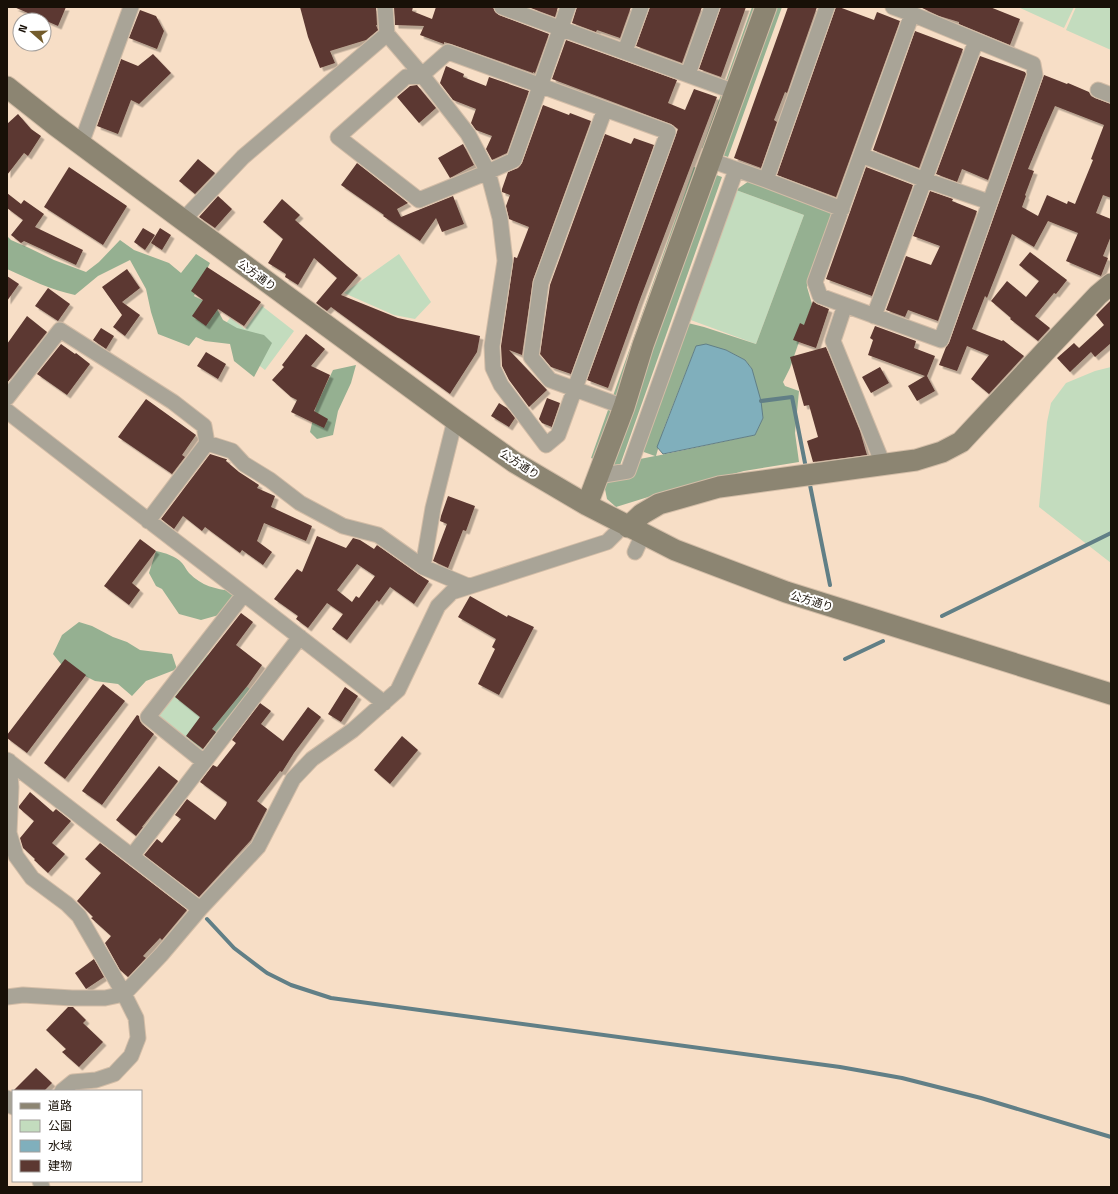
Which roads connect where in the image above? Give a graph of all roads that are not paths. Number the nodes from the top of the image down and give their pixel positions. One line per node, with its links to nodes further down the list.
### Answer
1 (131, 7): 21 (street)
2 (385, 7): 12 (street)
3 (502, 7): 11 (street)
4 (568, 7): 11 (street)
5 (641, 7): 14 (street)
6 (712, 7): 15 (street)
7 (766, 7): 19 (street)
8 (827, 7): 26 (street)
9 (893, 7): 10 (street)
10 (912, 14): 13 (street); 22 (street)
11 (561, 29): 14 (street); 17 (street)
12 (387, 34): 16 (street); 30 (street)
13 (976, 40): 27 (street); 28 (street)
14 (625, 51): 15 (street)
15 (688, 74): 19 (street)
16 (422, 75): 17 (street); 25 (street); 25 (street)
17 (541, 86): 20 (street); 25 (street)
18 (7, 87): 21 (street, 公方通り)
19 (735, 92): 23 (street)
20 (605, 109): 34 (street); 34 (street)
21 (81, 144): 30 (street, 公方通り)
22 (861, 155): 27 (street); 29 (street)
23 (710, 160): 24 (street); 36 (street)
24 (736, 170): 26 (street); 41 (street)
25 (488, 172): 34 (street)
26 (766, 180): 29 (street)
27 (925, 180): 28 (street); 33 (street)
28 (990, 202): 33 (street)
29 (842, 209): 32 (street)
30 (183, 220): 38 (street, 公方通り)
31 (1111, 284): 40 (street)
32 (846, 305): 33 (street); 40 (street)
33 (874, 316)
34 (575, 389): 36 (street)
35 (7, 398): 39 (street)
36 (624, 407): 41 (street)
37 (7, 412): 43 (street)
38 (455, 420): 42 (street, 公方通り); 45 (street)
39 (208, 443): 43 (street); 45 (street)
40 (883, 464): 44 (street)
41 (598, 476): 42 (street)
42 (587, 505): 44 (street, 公方通り)
43 (148, 521): 47 (street)
44 (632, 534): 46 (street); 49 (street, 公方通り)
45 (423, 567): 46 (street)
46 (468, 586): 50 (street)
47 (244, 594): 48 (street); 52 (street)
48 (300, 636): 50 (street); 52 (street)
49 (1111, 694)
50 (384, 703): 54 (street)
51 (8, 760): 53 (street); 55 (street)
52 (204, 762): 53 (street)
53 (132, 856): 54 (street)
54 (200, 909): 55 (street)
55 (124, 994): 56 (street); 57 (street)
56 (7, 997)
57 (63, 1090)

